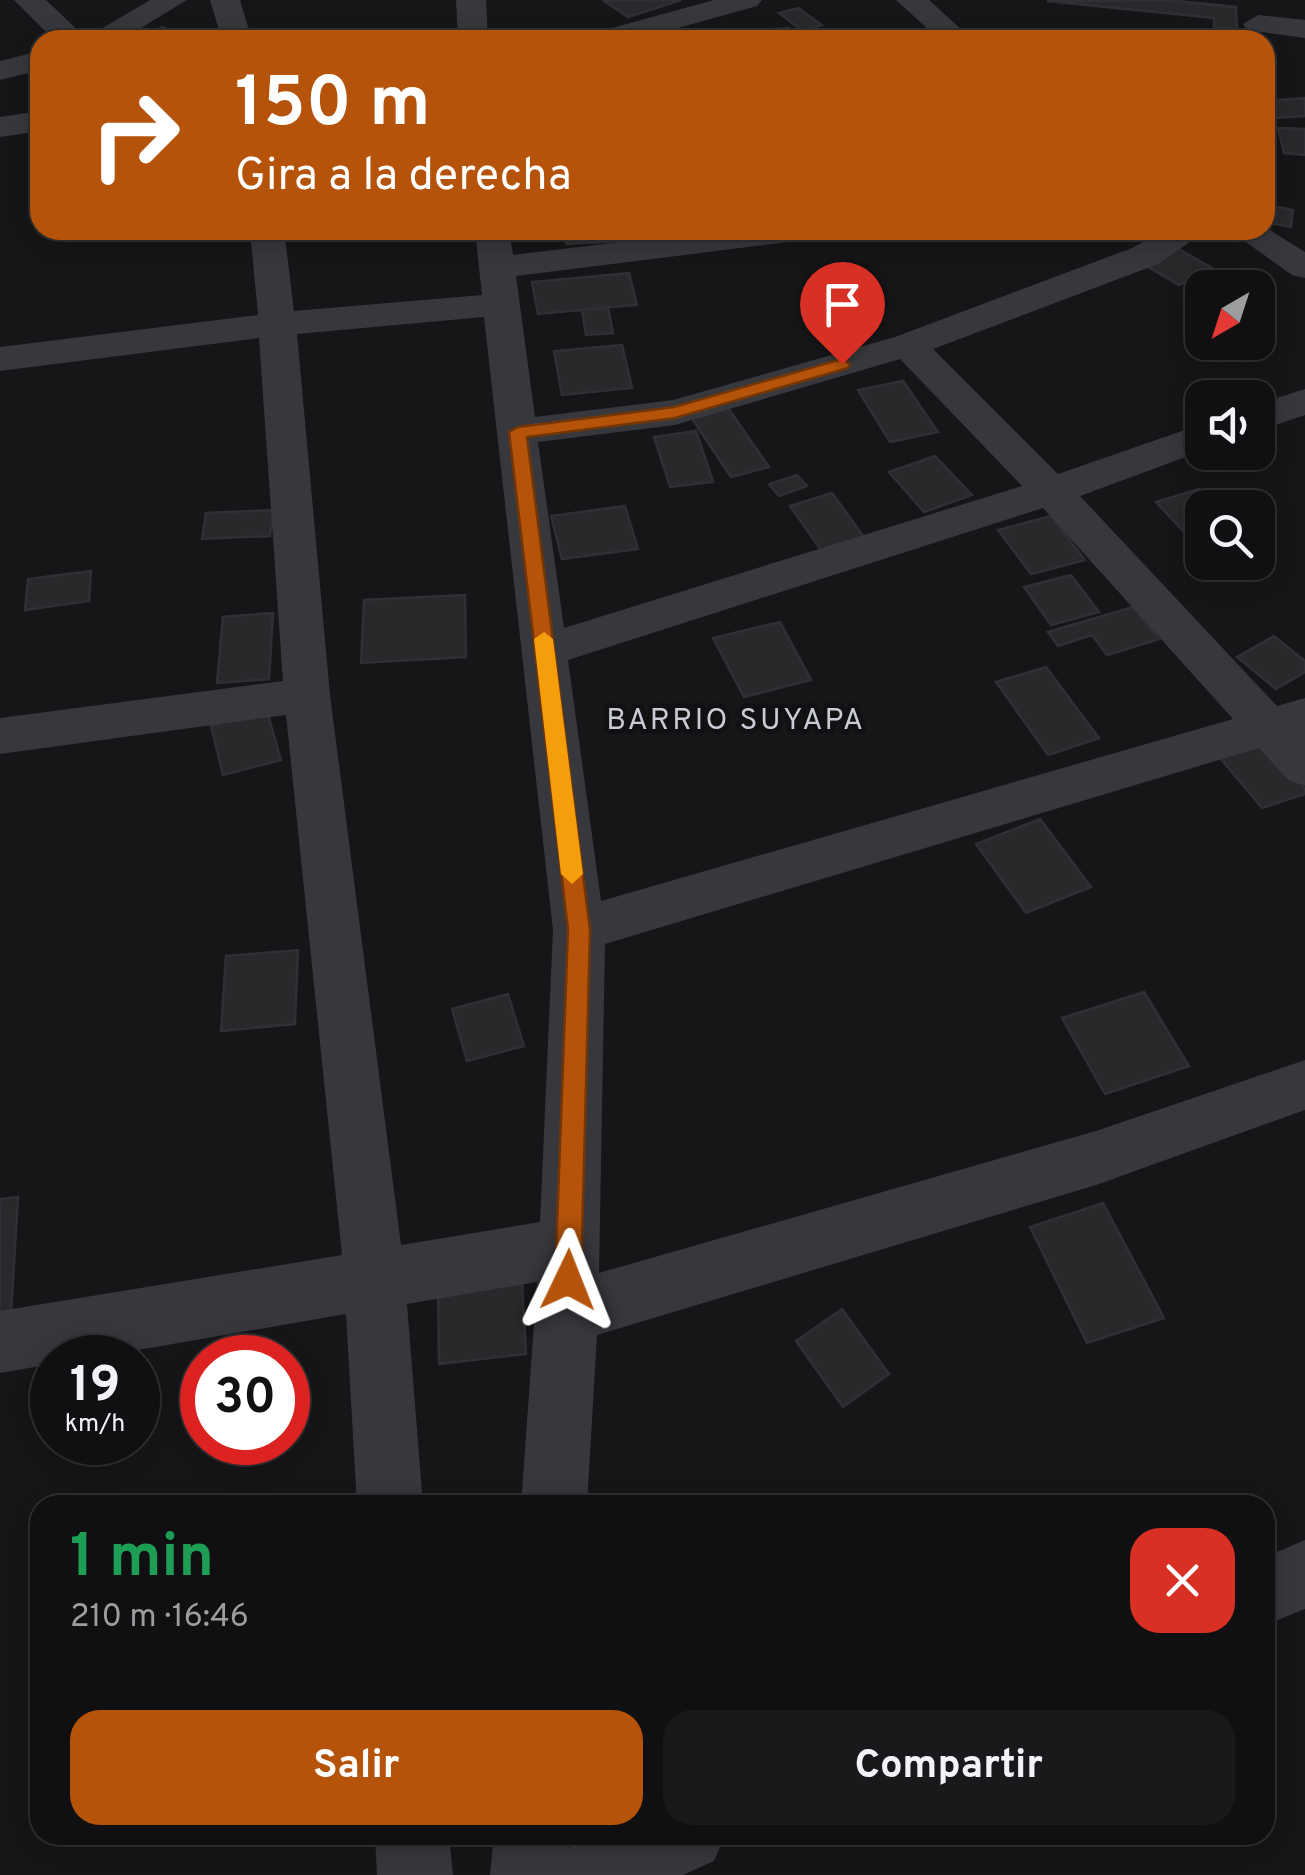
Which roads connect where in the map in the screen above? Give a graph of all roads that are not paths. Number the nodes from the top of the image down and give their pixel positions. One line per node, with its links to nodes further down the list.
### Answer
1 (30, 0): 9 (street)
2 (172, 0): 10 (street)
3 (225, 0): 11 (street)
4 (470, 0): 12 (street)
5 (747, 0): 13 (street)
6 (911, 0): 14 (street)
7 (1258, 21): 8 (street)
8 (1305, 29)
9 (62, 30)
10 (117, 30)
11 (234, 30)
12 (472, 30)
13 (644, 30)
14 (946, 30)
15 (30, 63): 16 (street)
16 (0, 71)
17 (30, 122): 18 (street)
18 (0, 127)
19 (268, 240): 25 (street)
20 (724, 240): 24 (street)
21 (1173, 240): 26 (street)
22 (1262, 240): 23 (street)
23 (1305, 267)
24 (496, 268): 25 (street); 30 (street)
25 (277, 324): 27 (street); 34 (street)
26 (908, 344): 30 (street); 32 (street)
27 (0, 359)
28 (1305, 401): 29 (street)
29 (1275, 412)
30 (518, 432): 33 (street)
31 (1185, 443): 32 (street)
32 (1051, 490): 33 (street); 35 (street)
33 (545, 652): 38 (street)
34 (307, 694): 36 (street); 41 (street)
35 (1287, 722): 37 (street); 38 (street)
36 (0, 736)
37 (1305, 768)
38 (579, 930): 40 (street)
39 (1305, 1085): 42 (street)
40 (569, 1247): 41 (street); 42 (street)
41 (374, 1280): 43 (street); 44 (street)
42 (567, 1313): 45 (street)
43 (0, 1342)
44 (389, 1495)
45 (555, 1495)
46 (1305, 1574): 47 (street)
47 (1275, 1587)
48 (413, 1845): 51 (street)
49 (530, 1845): 52 (street)
50 (664, 1845): 53 (street)
51 (415, 1875)
52 (528, 1875)
53 (594, 1875)

